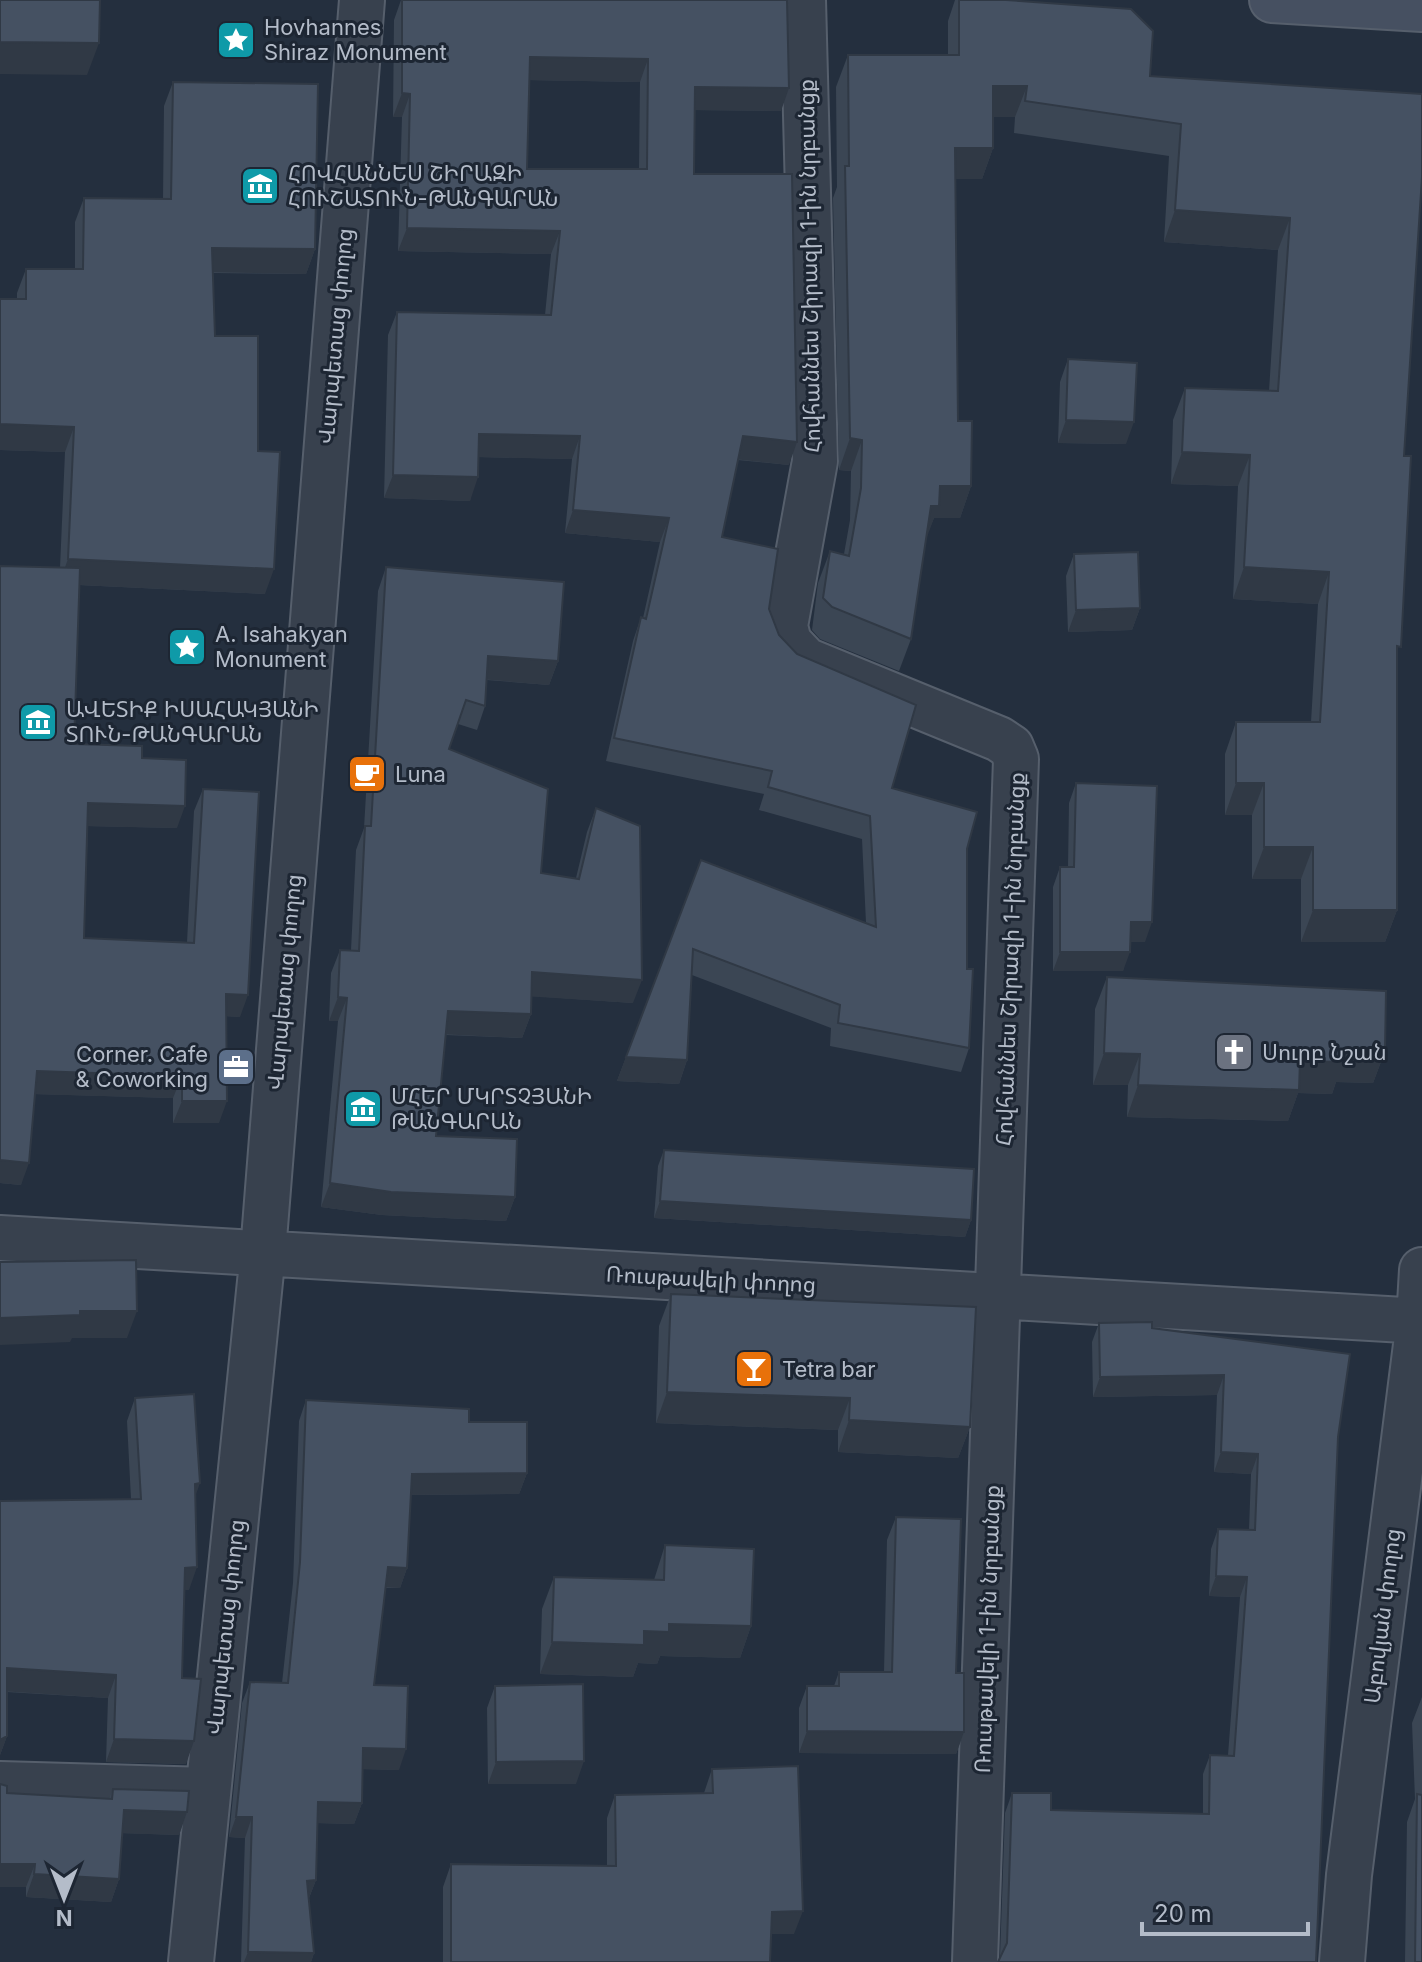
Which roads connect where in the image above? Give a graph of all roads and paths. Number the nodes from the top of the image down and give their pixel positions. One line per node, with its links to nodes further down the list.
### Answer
1 (362, 0): 6 (street, Վարպետաց փողոց)
2 (803, 0): 8 (street, Հովհաննես Շիրազի 1-ին նրբանցք)
3 (1272, 0): 4 (street)
4 (1422, 9)
5 (0, 1238): 6 (street, Ռուսթավելի փողոց)
6 (263, 1252): 8 (street, Ռուսթավելի փողոց); 11 (street, Վարպետաց փողոց)
7 (1422, 1270): 9 (street, Աբովյան փողոց)
8 (1000, 1296): 9 (street, Ռուսթավելի փողոց); 13 (street, Ռուսթավելի 1-ին նրբանցք)
9 (1421, 1321): 14 (street, Աբովյան փողոց)
10 (0, 1784): 11 (street)
11 (208, 1790): 12 (street, Վարպետաց փողոց)
12 (191, 1962)
13 (975, 1962)
14 (1342, 1962)

